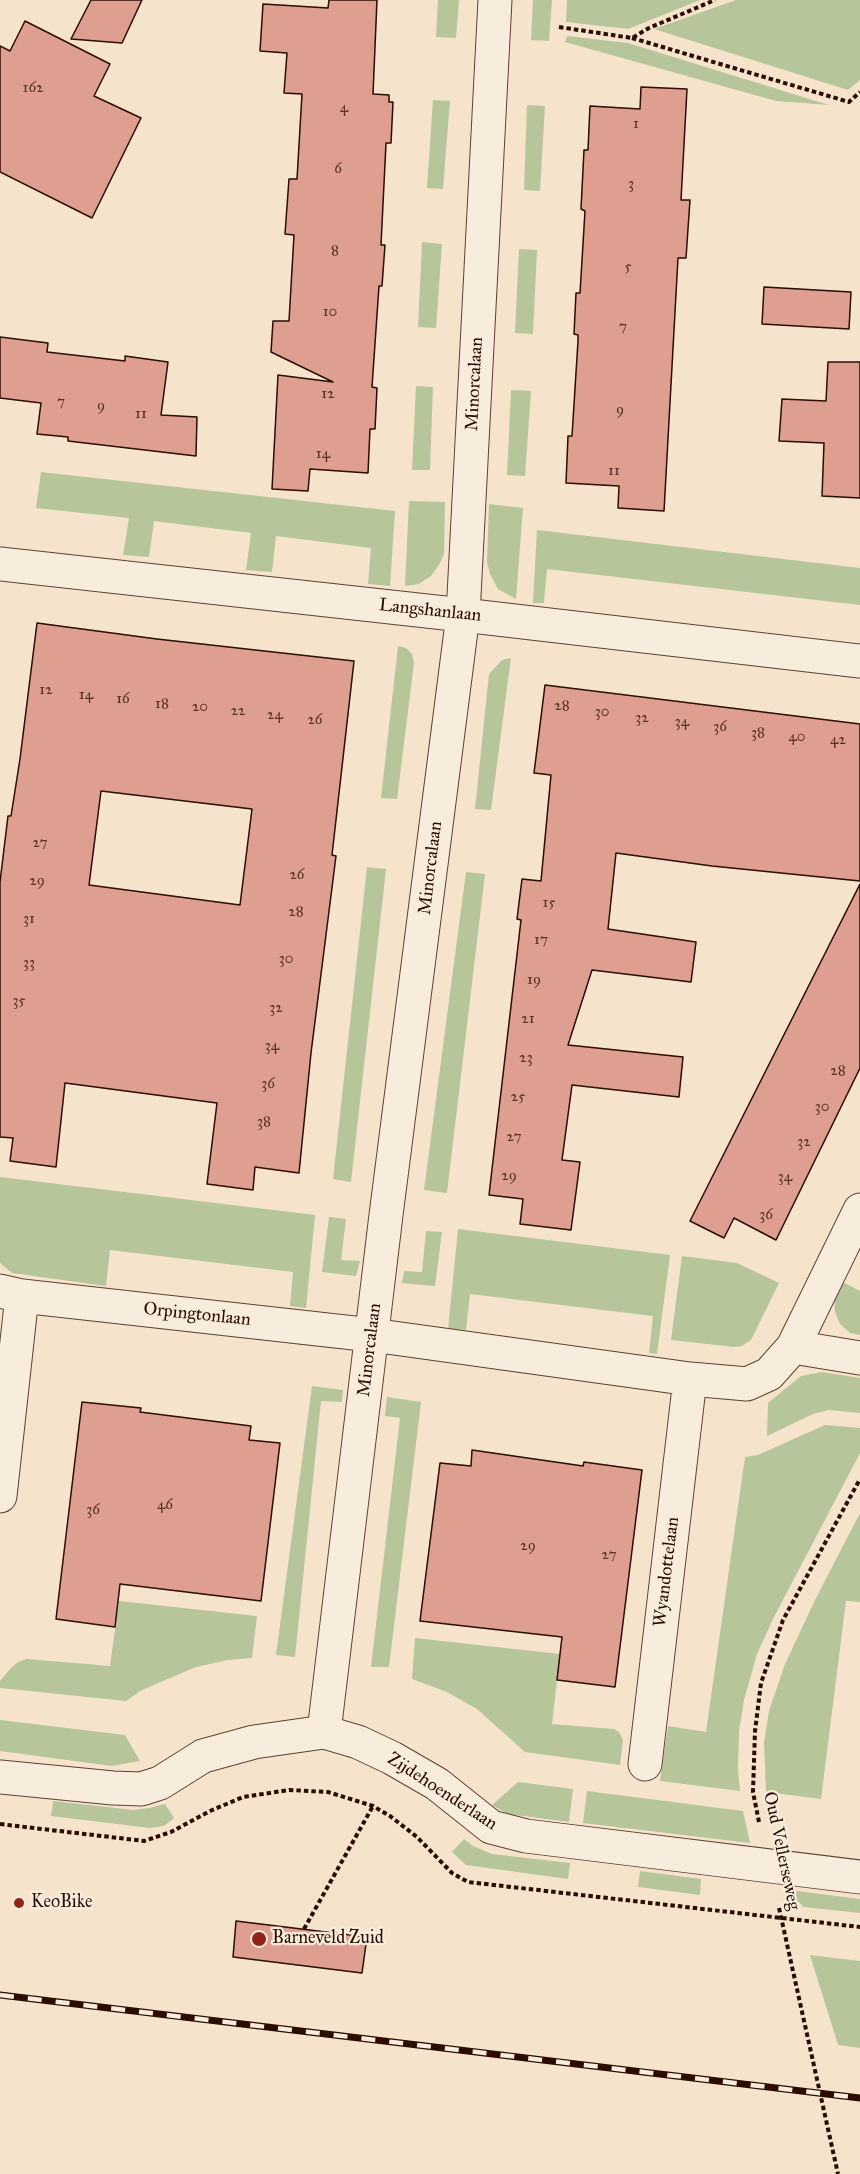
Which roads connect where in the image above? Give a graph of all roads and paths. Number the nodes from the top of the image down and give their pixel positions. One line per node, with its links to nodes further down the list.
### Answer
1 (495, 0): 7 (street, Minorcalaan)
2 (716, 0): 4 (path)
3 (559, 27): 4 (path)
4 (632, 38): 5 (path)
5 (860, 92)
6 (0, 564): 7 (street, Langshanlaan)
7 (463, 615): 8 (street, Langshanlaan); 11 (street, Minorcalaan)
8 (860, 661)
9 (860, 1210): 12 (street)
10 (11, 1293): 11 (street, Orpingtonlaan); 16 (street, Orpingtonlaan)
11 (372, 1335): 14 (street); 17 (street, Minorcalaan)
12 (793, 1347): 13 (street); 14 (street)
13 (860, 1359)
14 (690, 1379): 18 (street, Wyandottelaan)
15 (860, 1479): 21 (path, Oud Vellerseweg)
16 (0, 1496)
17 (324, 1732): 19 (street, Zijdehoenderlaan); 21 (street, Zijdehoenderlaan)
18 (645, 1764)
19 (0, 1777)
20 (373, 1806): 25 (path)
21 (770, 1866): 22 (street, Zijdehoenderlaan); 23 (path, Oud Vellerseweg)
22 (860, 1877)
23 (782, 1917): 24 (path); 26 (path, Oud Vellerseweg)
24 (860, 1927)
25 (304, 1929)
26 (838, 2174)

